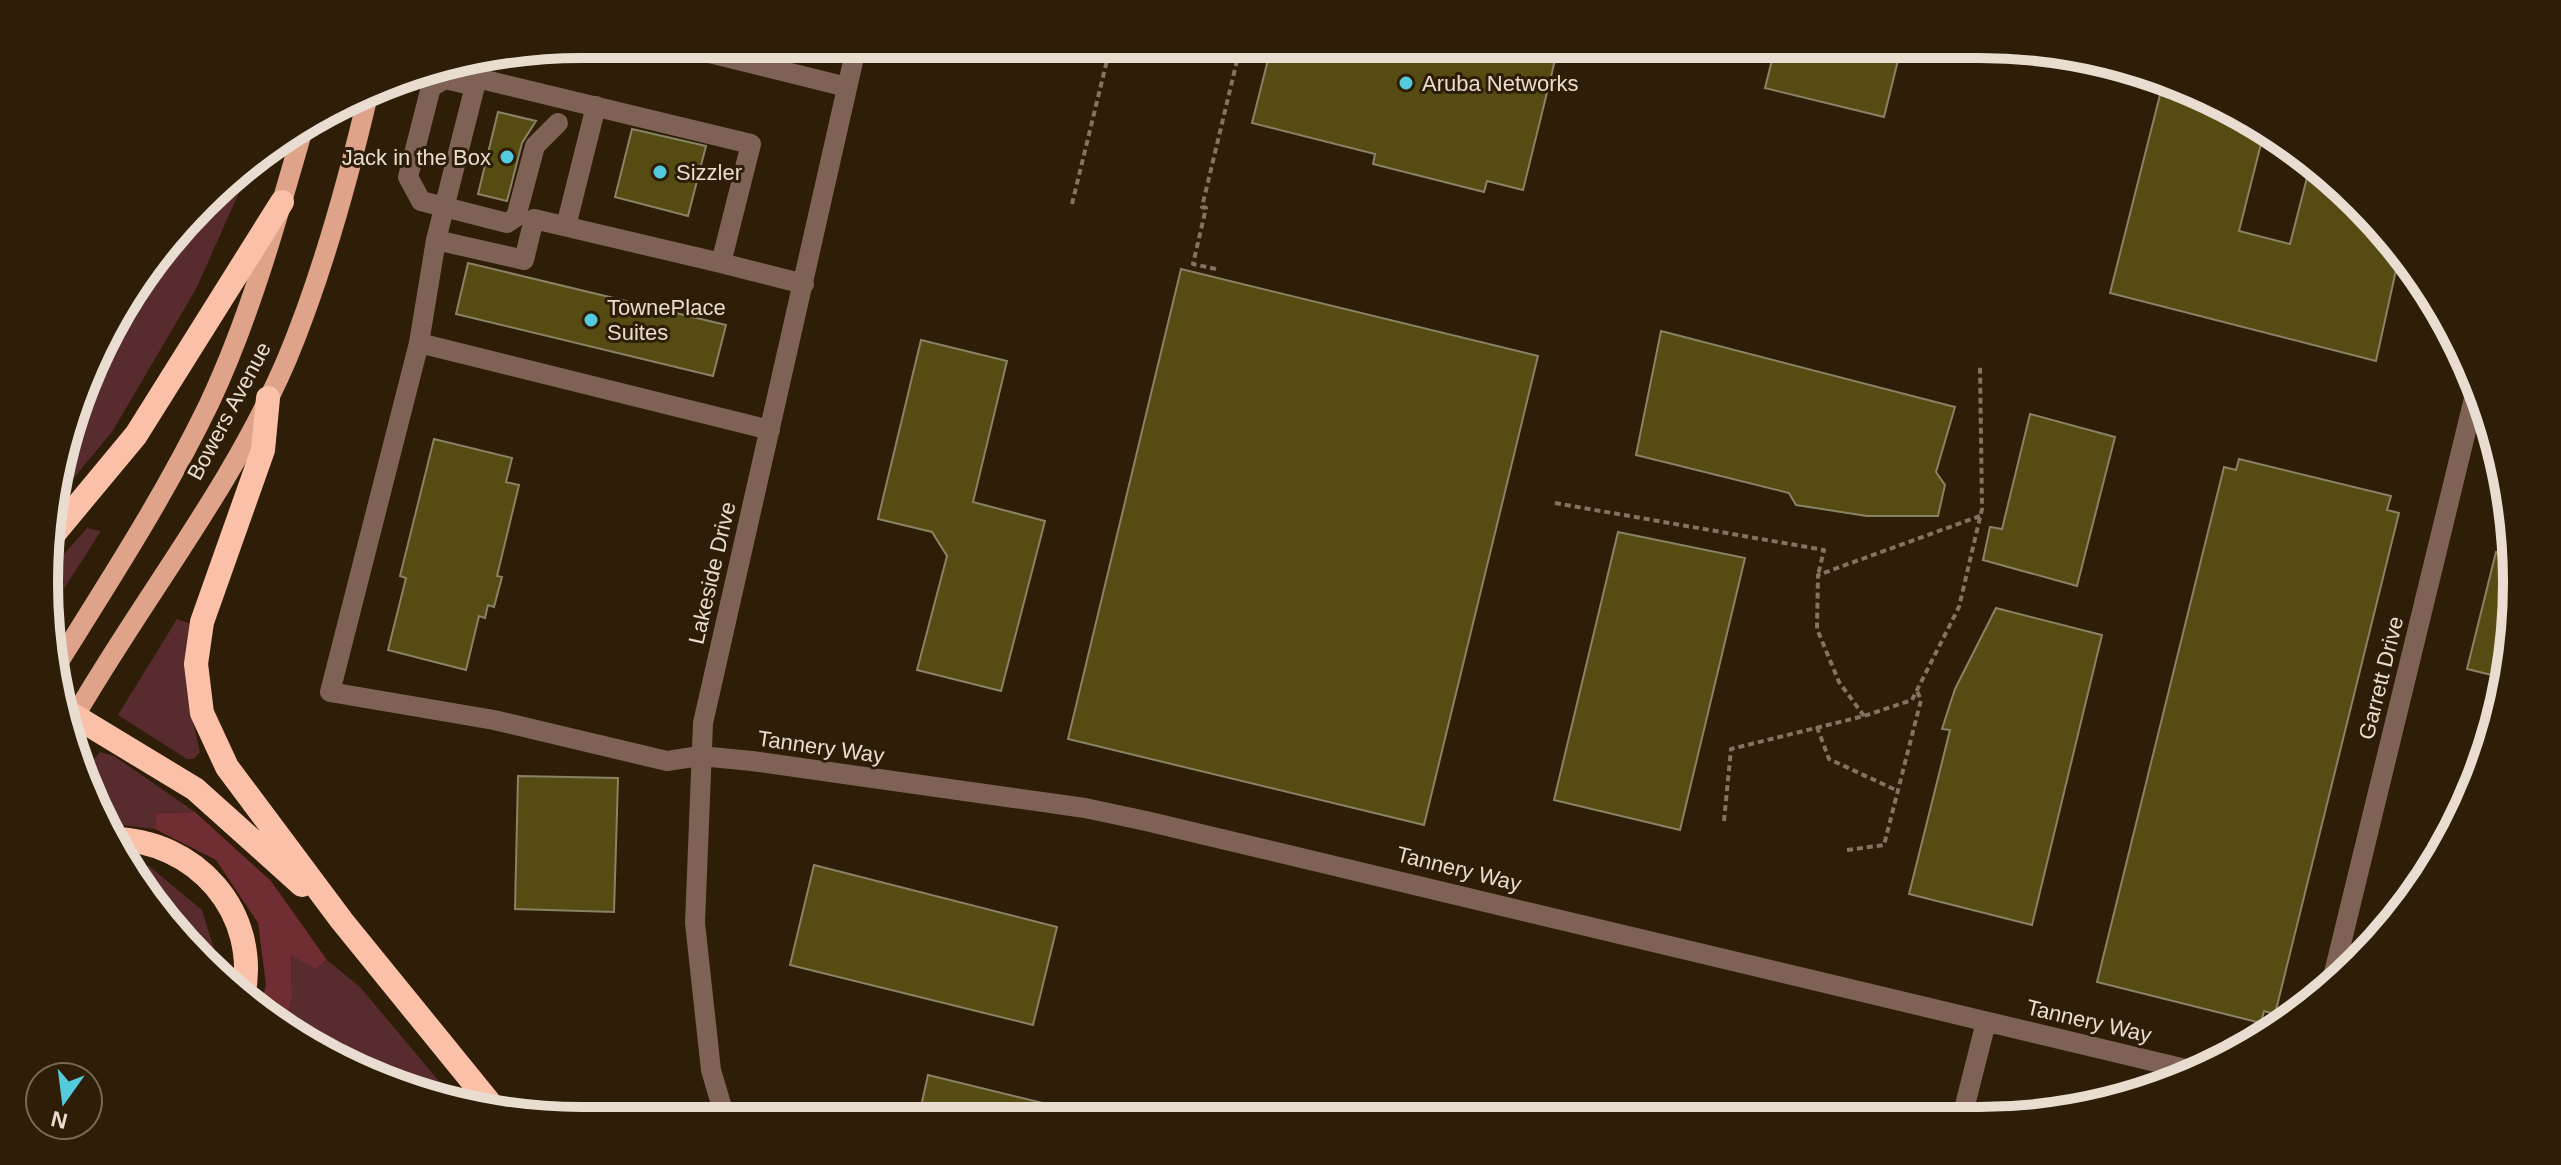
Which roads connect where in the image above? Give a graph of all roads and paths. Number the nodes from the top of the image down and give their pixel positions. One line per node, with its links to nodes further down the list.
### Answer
1 (730, 58): 6 (street)
2 (854, 58): 6 (street, Lakeside Drive)
3 (1108, 58): 12 (path)
4 (1238, 58): 17 (path)
5 (475, 86): 8 (street); 13 (street); 13 (street)
6 (847, 87): 18 (street, Lakeside Drive)
7 (365, 106): 21 (main road, Bowers Avenue)
8 (596, 106): 14 (street); 16 (street)
9 (558, 123): 13 (street)
10 (300, 141): 11 (main road, Bowers Avenue)
11 (282, 202): 26 (highway); 28 (main road, Bowers Avenue)
12 (1072, 204)
13 (445, 206): 15 (street)
14 (566, 226): 15 (street); 16 (street)
15 (436, 240): 19 (street)
16 (721, 263): 18 (street)
17 (1216, 269)
18 (804, 284): 23 (street, Lakeside Drive)
19 (419, 343): 23 (street); 34 (street, Tannery Way)
20 (1980, 365): 25 (path)
21 (268, 398): 30 (main road, Bowers Avenue); 39 (highway)
22 (2472, 406): 40 (street, Garrett Drive)
23 (770, 430): 34 (street, Lakeside Drive)
24 (1555, 503): 27 (path)
25 (1980, 516): 27 (path); 29 (path)
26 (61, 525)
27 (1818, 575): 31 (path)
28 (63, 655)
29 (1917, 691): 31 (path); 35 (path)
30 (74, 709)
31 (1864, 716): 33 (path)
32 (77, 722): 39 (highway)
33 (1817, 727): 35 (path); 36 (path)
34 (700, 756): 42 (street, Tannery Way); 45 (street, Lakeside Drive)
35 (1898, 791): 38 (path)
36 (1724, 821)
37 (125, 839): 41 (highway)
38 (1847, 850)
39 (342, 921): 44 (highway)
40 (2336, 966)
41 (245, 983)
42 (1986, 1022): 43 (street, Tannery Way); 46 (street)
43 (2178, 1067)
44 (486, 1098)
45 (722, 1107)
46 (1965, 1107)

